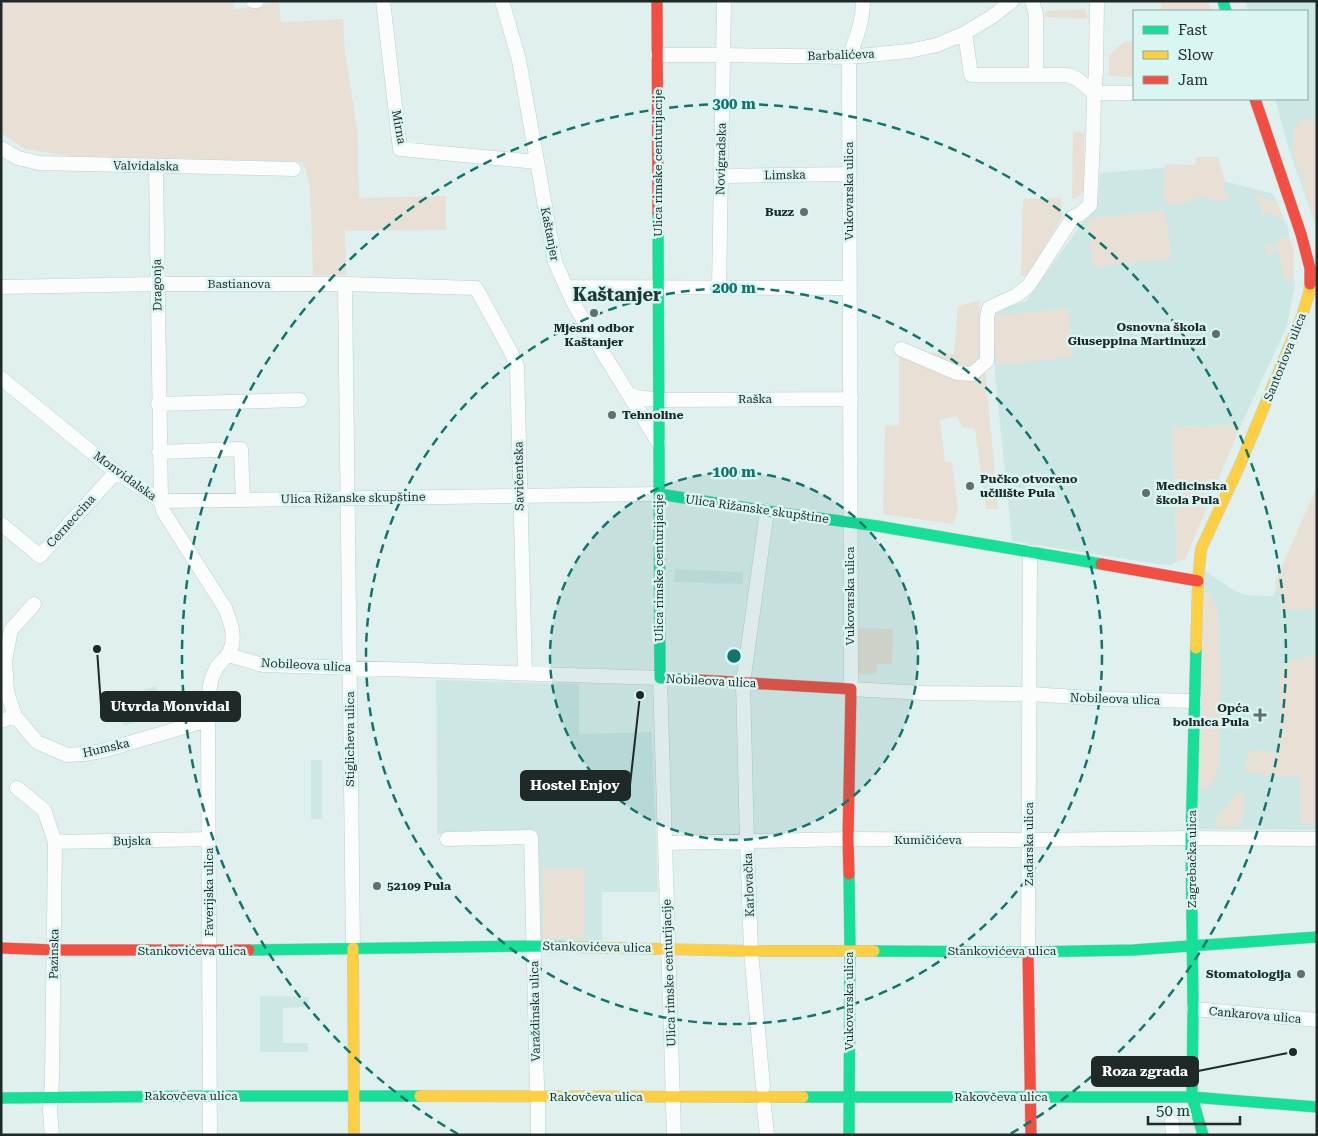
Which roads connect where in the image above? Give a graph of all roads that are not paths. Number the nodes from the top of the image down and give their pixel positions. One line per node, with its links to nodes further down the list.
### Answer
1 (253, 1): 2 (street)
2 (257, 1)
3 (383, 1): 20 (street, Mirna)
4 (502, 1): 20 (street, Kaštanjer)
5 (657, 1): 13 (main road, Ulica rimske centurijacije)
6 (724, 1): 12 (street, Novigradska)
7 (863, 1): 14 (street)
8 (1012, 1): 11 (street, Barbalićeva)
9 (1032, 1): 15 (street)
10 (1097, 1): 16 (street)
11 (964, 33): 14 (street, Barbalićeva); 15 (street)
12 (723, 55): 13 (street, Barbalićeva); 14 (street, Barbalićeva); 24 (street, Novigradska)
13 (657, 56): 30 (main road, Ulica rimske centurijacije)
14 (849, 57): 23 (street, Vukovarska ulica)
15 (1036, 75): 16 (street)
16 (1094, 93): 17 (street); 33 (street)
17 (1133, 93)
18 (1255, 100): 52 (main road, Santoriova ulica)
19 (1, 148): 21 (street, Valvidalska)
20 (537, 162): 28 (street, Kaštanjer)
21 (156, 167): 22 (street, Valvidalska); 25 (street, Dragonja)
22 (294, 169)
23 (849, 174): 24 (street, Limska); 32 (street, Vukovarska ulica)
24 (721, 176): 31 (street, Novigradska)
25 (157, 284): 26 (street, Bastianova); 27 (street, Bastianova); 39 (street, Dragonja)
26 (345, 284): 29 (street, Bastianova); 45 (street, Stiglicheva ulica)
27 (1, 287)
28 (566, 287): 30 (street); 35 (street, Kaštanjer)
29 (476, 288): 44 (street, Savičentska)
30 (658, 288): 31 (street); 38 (main road, Ulica rimske centurijacije)
31 (719, 288): 32 (street)
32 (850, 288): 36 (street, Vukovarska ulica)
33 (901, 349)
34 (1, 378): 42 (street, Monvidalska)
35 (628, 394): 38 (street, Raška); 40 (street, Kaštanjer)
36 (850, 399): 38 (street, Raška); 49 (street, Vukovarska ulica)
37 (300, 400): 39 (street)
38 (659, 400): 40 (main road, Ulica rimske centurijacije)
39 (158, 404): 41 (street, Dragonja)
40 (659, 443): 43 (main road, Ulica rimske centurijacije)
41 (160, 452): 46 (street); 47 (street, Dragonja)
42 (116, 472): 47 (street, Monvidalska); 50 (street, Cerneccina)
43 (659, 494): 44 (street, Ulica Rižanske skupštine); 48 (main road, Ulica Rižanske skupštine); 57 (main road, Ulica rimske centurijacije)
44 (520, 496): 45 (street, Ulica Rižanske skupštine); 56 (street, Savičentska)
45 (348, 499): 46 (street, Ulica Rižanske skupštine); 55 (street, Stiglicheva ulica)
46 (243, 500): 47 (street, Ulica Rižanske skupštine)
47 (161, 501): 54 (street, Monvidalska)
48 (767, 512): 49 (main road, Ulica Rižanske skupštine); 58 (street, Karlovačka)
49 (850, 523): 51 (main road, Ulica Rižanske skupštine); 59 (street, Vukovarska ulica)
50 (1, 524)
51 (1030, 552): 52 (main road, Ulica Rižanske skupštine); 60 (street, Zadarska ulica)
52 (1198, 581): 61 (main road, Zagrebačka ulica)
53 (34, 604): 62 (street, Humska)
54 (228, 655): 55 (street, Nobileova ulica); 63 (street, Faverijska ulica)
55 (350, 668): 56 (street, Nobileova ulica); 79 (street, Stiglicheva ulica)
56 (525, 673): 57 (street, Nobileova ulica)
57 (660, 678): 58 (main road, Nobileova ulica); 74 (street, Ulica rimske centurijacije)
58 (743, 683): 59 (main road, Nobileova ulica); 72 (street, Karlovačka)
59 (850, 689): 60 (street, Nobileova ulica); 69 (main road, Vukovarska ulica)
60 (1030, 694): 61 (street, Nobileova ulica); 71 (street, Zadarska ulica)
61 (1195, 701): 66 (main road, Zagrebačka ulica)
62 (15, 716): 63 (street, Humska); 64 (street)
63 (208, 720): 67 (street, Faverijska ulica)
64 (1, 721)
65 (17, 788): 73 (street, Pazinska)
66 (1191, 838): 70 (street, Kumičićeva); 71 (street, Kumičićeva); 77 (main road, Zagrebačka ulica)
67 (208, 839): 73 (street, Bujska); 83 (street, Faverijska ulica)
68 (447, 839): 76 (street, Varaždinska ulica)
69 (848, 839): 71 (street, Kumičićeva); 72 (street, Kumičićeva); 84 (main road, Vukovarska ulica)
70 (1317, 839)
71 (1028, 840): 85 (street, Zadarska ulica)
72 (747, 841): 74 (street, Kumičićeva); 82 (street, Karlovačka)
73 (55, 842): 81 (street, Pazinska)
74 (665, 843): 80 (street, Ulica rimske centurijacije)
75 (1317, 937): 77 (main road, Stankovićeva ulica)
76 (534, 946): 79 (main road, Stankovićeva ulica); 80 (main road, Stankovićeva ulica); 89 (street, Varaždinska ulica)
77 (1192, 947): 85 (main road, Stankovićeva ulica); 86 (main road, Zagrebačka ulica)
78 (1, 948): 81 (main road, Stankovićeva ulica)
79 (353, 948): 83 (main road, Stankovićeva ulica); 91 (main road, Stiglicheva ulica)
80 (669, 948): 82 (main road, Stankovićeva ulica); 93 (street, Ulica rimske centurijacije)
81 (54, 950): 83 (main road, Stankovićeva ulica); 92 (street, Pazinska)
82 (751, 950): 84 (main road, Stankovićeva ulica); 88 (street, Karlovačka)
83 (209, 951): 90 (street, Faverijska ulica)
84 (850, 951): 85 (main road, Stankovićeva ulica); 94 (main road, Vukovarska ulica)
85 (1028, 952): 95 (main road, Zadarska ulica)
86 (1193, 1009): 87 (street, Cankarova ulica); 96 (main road, Zagrebačka ulica)
87 (1317, 1020)
88 (763, 1087)
89 (537, 1089)
90 (209, 1096): 91 (main road, Rakovčeva ulica); 92 (main road, Rakovčeva ulica); 102 (street, Faverijska ulica)
91 (353, 1096): 93 (main road, Rakovčeva ulica); 103 (main road, Stiglicheva ulica)
92 (50, 1097): 97 (main road, Rakovčeva ulica); 101 (street, Pazinska)
93 (673, 1097): 94 (main road, Rakovčeva ulica); 105 (street, Ulica rimske centurijacije)
94 (849, 1097): 95 (main road, Rakovčeva ulica); 107 (main road, Vukovarska ulica)
95 (1031, 1097): 96 (main road, Rakovčeva ulica); 108 (main road, Zadarska ulica)
96 (1192, 1097): 100 (main road, Rakovčeva ulica); 109 (main road, Zagrebačka ulica)
97 (1, 1098)
98 (538, 1104): 104 (street)
99 (764, 1107): 106 (street)
100 (1317, 1107)
101 (52, 1135)
102 (210, 1135)
103 (354, 1135)
104 (538, 1135)
105 (674, 1135)
106 (767, 1135)
107 (849, 1135)
108 (1031, 1135)
109 (1203, 1135)

